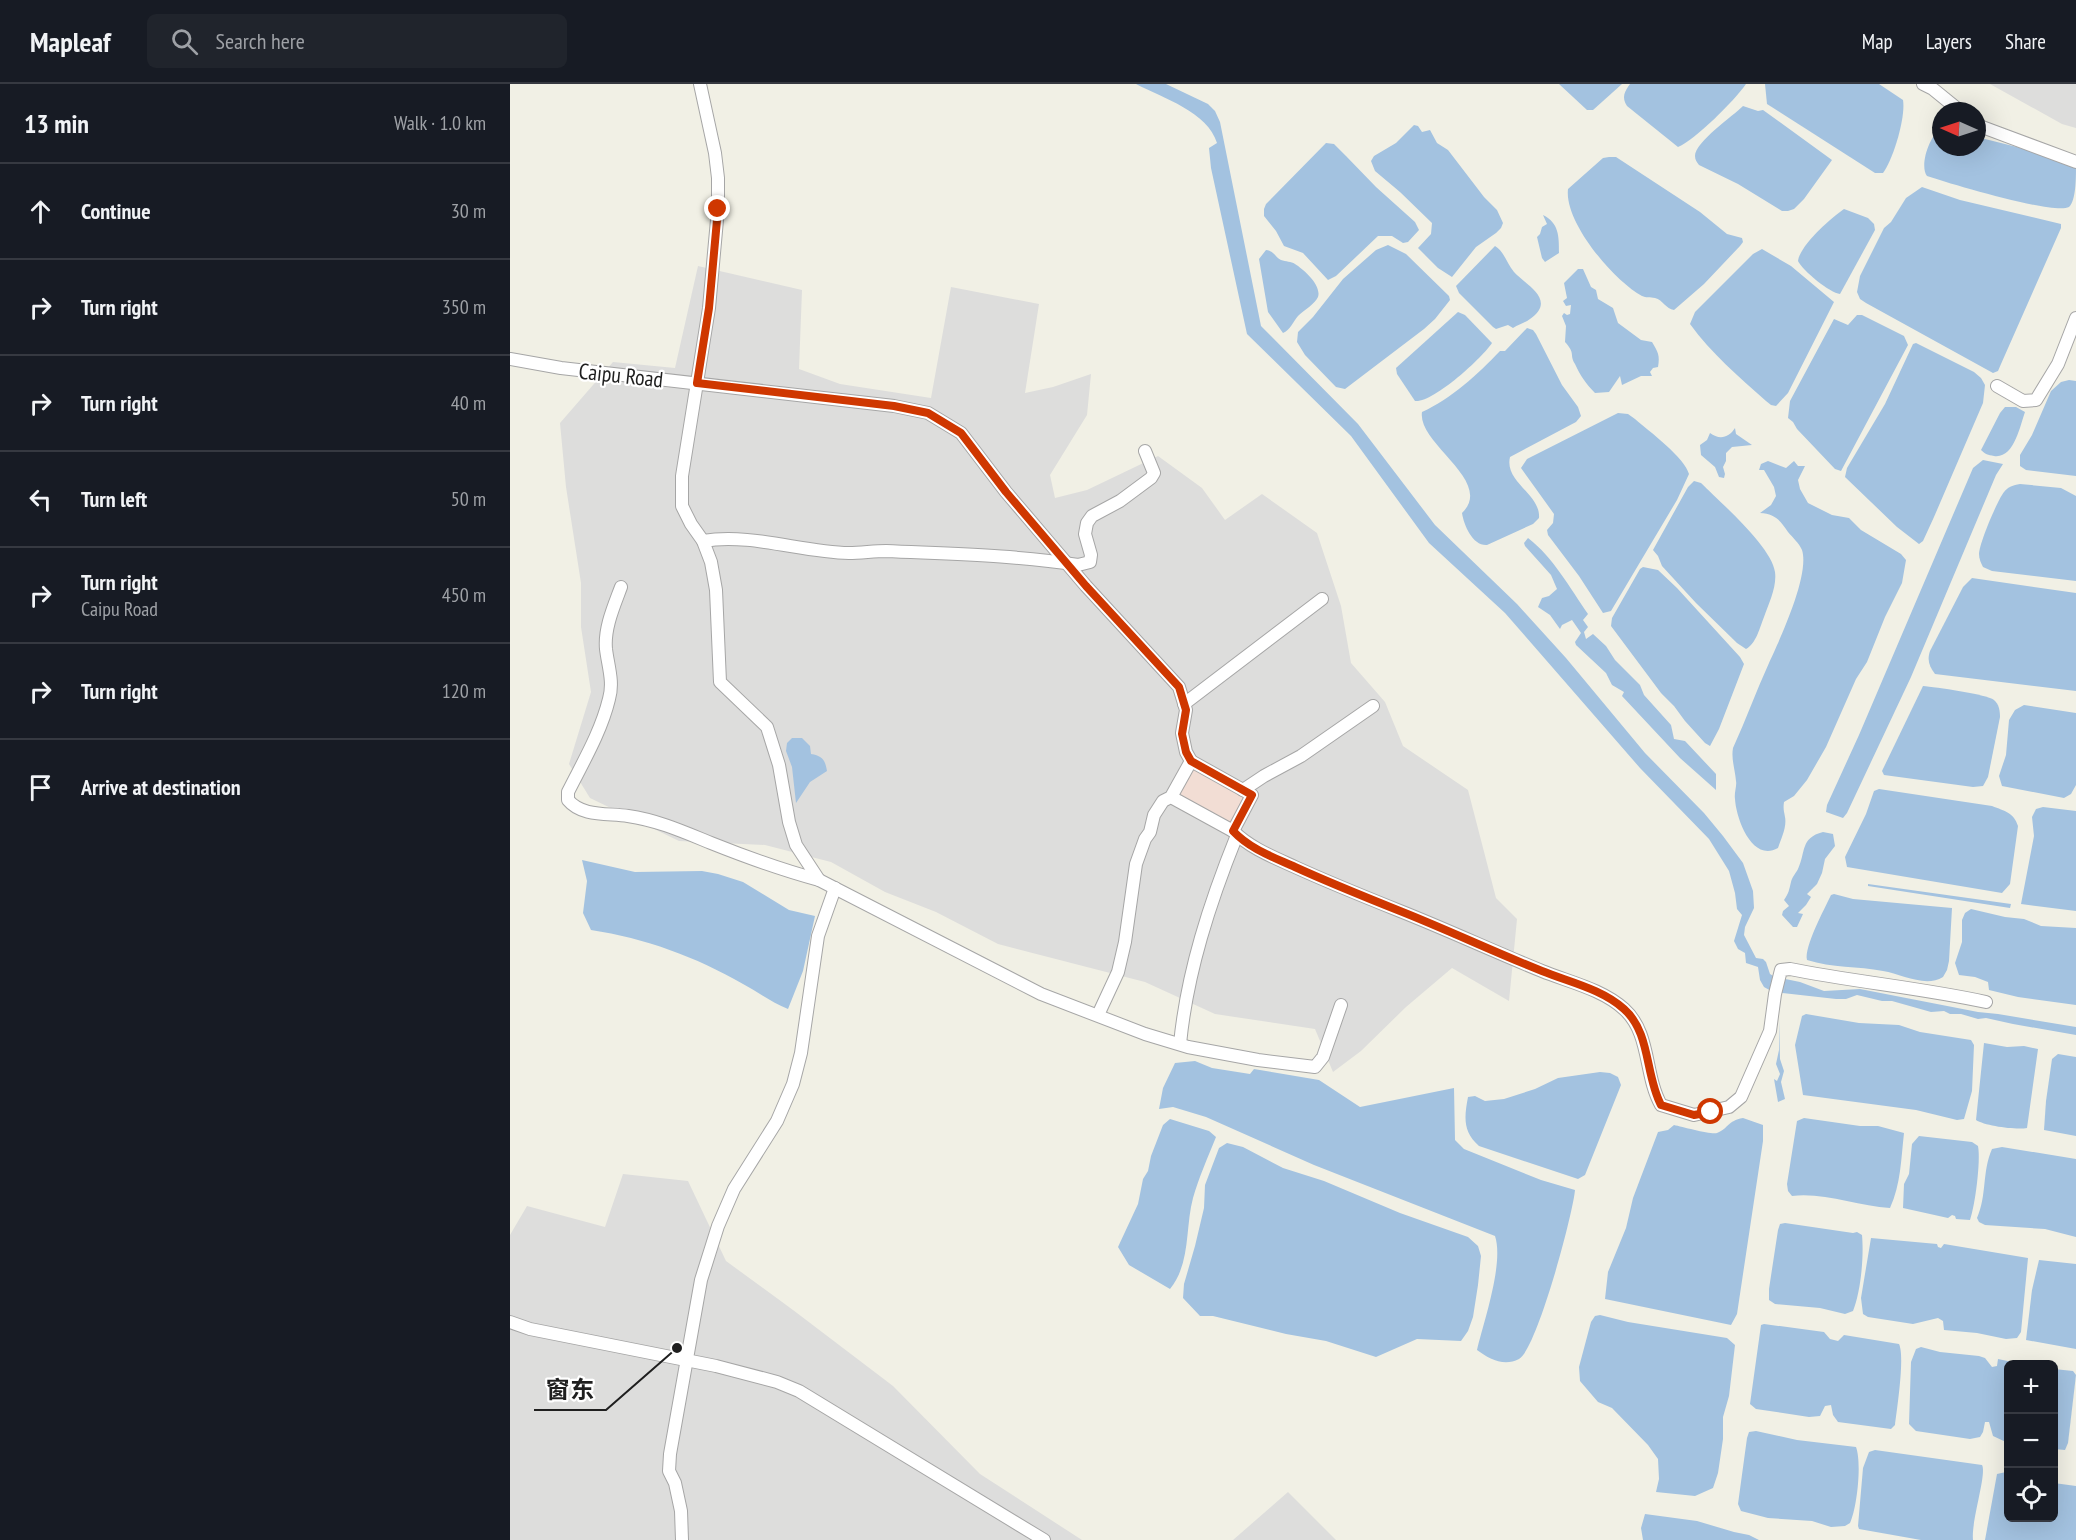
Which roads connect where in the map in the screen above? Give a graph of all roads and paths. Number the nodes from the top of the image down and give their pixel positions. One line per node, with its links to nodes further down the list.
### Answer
1 (700, 84): 8 (street)
2 (1923, 84): 3 (street)
3 (1949, 102)
4 (1986, 128): 5 (street)
5 (2076, 162)
6 (2076, 318): 9 (street)
7 (510, 359): 8 (street, Caipu Road)
8 (697, 383): 11 (street); 12 (street, Caipu Road)
9 (1997, 386)
10 (1145, 451): 12 (street)
11 (703, 541): 12 (street); 21 (street)
12 (1066, 563): 15 (street, Caipu Road)
13 (621, 587): 21 (street)
14 (1322, 599): 15 (street)
15 (1184, 704): 17 (street)
16 (1372, 706): 18 (street)
17 (1191, 761): 18 (street); 19 (street)
18 (1243, 790): 20 (street)
19 (1171, 796): 20 (street); 25 (street)
20 (1235, 833): 23 (street); 26 (street)
21 (819, 880): 22 (street)
22 (835, 888): 25 (street); 28 (street)
23 (1986, 1002)
24 (1341, 1005): 26 (street)
25 (1098, 1015): 26 (street)
26 (1180, 1044)
27 (510, 1322): 28 (street)
28 (686, 1360): 29 (street); 30 (street)
29 (682, 1540)
30 (1044, 1540)

